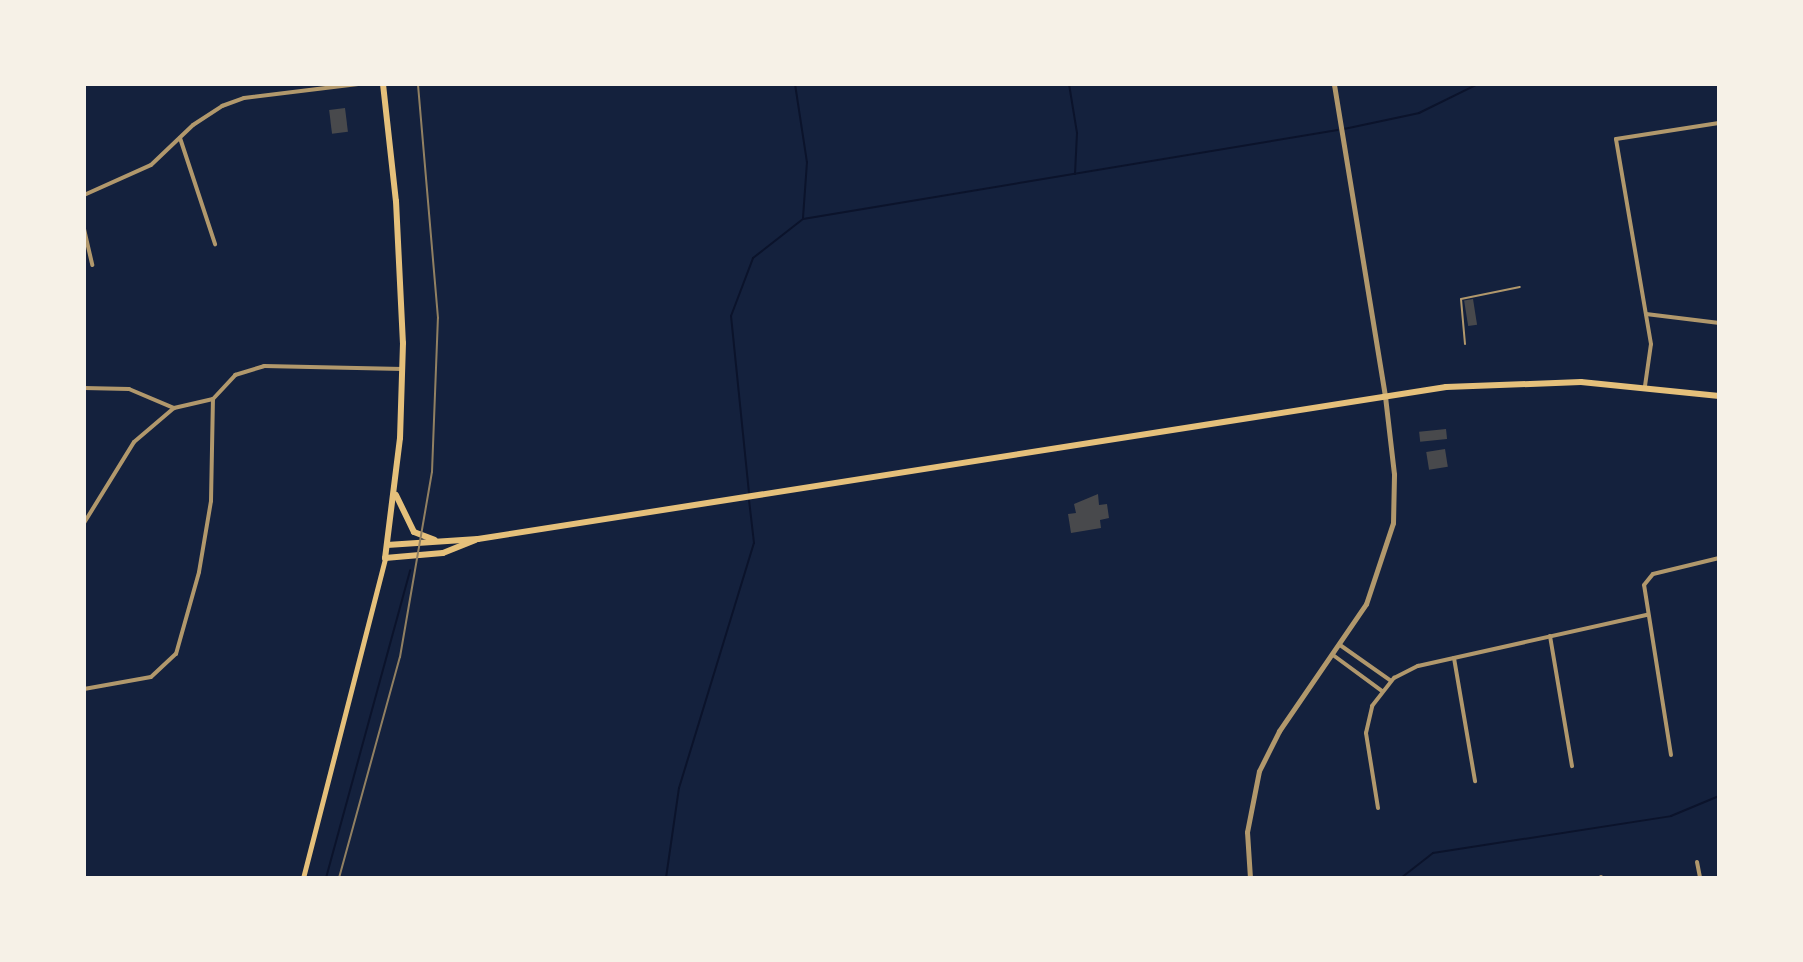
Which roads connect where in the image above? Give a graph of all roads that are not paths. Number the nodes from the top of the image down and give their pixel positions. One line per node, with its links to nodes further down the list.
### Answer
1 (358, 84): 5 (street)
2 (383, 84): 14 (main road)
3 (1334, 84): 17 (street)
4 (1719, 123): 11 (street)
5 (180, 138): 6 (street); 8 (street)
6 (84, 195)
7 (84, 229): 9 (street)
8 (215, 244)
9 (92, 265)
10 (1520, 287): 13 (lane)
11 (1646, 314): 12 (street); 15 (street)
12 (1719, 323)
13 (1465, 344)
14 (403, 369): 19 (street); 21 (main road)
15 (1645, 386): 17 (main road); 18 (main road)
16 (84, 388): 20 (street)
17 (1385, 396): 23 (main road); 30 (street)
18 (1719, 396)
19 (213, 399): 20 (street); 34 (street)
20 (174, 408): 22 (street)
21 (394, 490): 24 (main road); 25 (main road)
22 (85, 518)
23 (478, 539): 24 (main road); 26 (main road)
24 (439, 540): 25 (main road)
25 (387, 545): 26 (main road)
26 (385, 558): 41 (main road)
27 (1719, 558): 28 (street)
28 (1647, 615): 29 (street); 36 (street)
29 (1550, 636): 32 (street); 37 (street)
30 (1340, 645): 31 (street); 33 (street)
31 (1333, 655): 35 (street); 42 (street)
32 (1454, 658): 33 (street); 38 (street)
33 (1391, 681): 35 (street)
34 (84, 689)
35 (1384, 689): 39 (street)
36 (1671, 755)
37 (1572, 766)
38 (1475, 781)
39 (1378, 808)
40 (1697, 862): 43 (street)
41 (303, 878)
42 (1250, 878)
43 (1700, 878)

